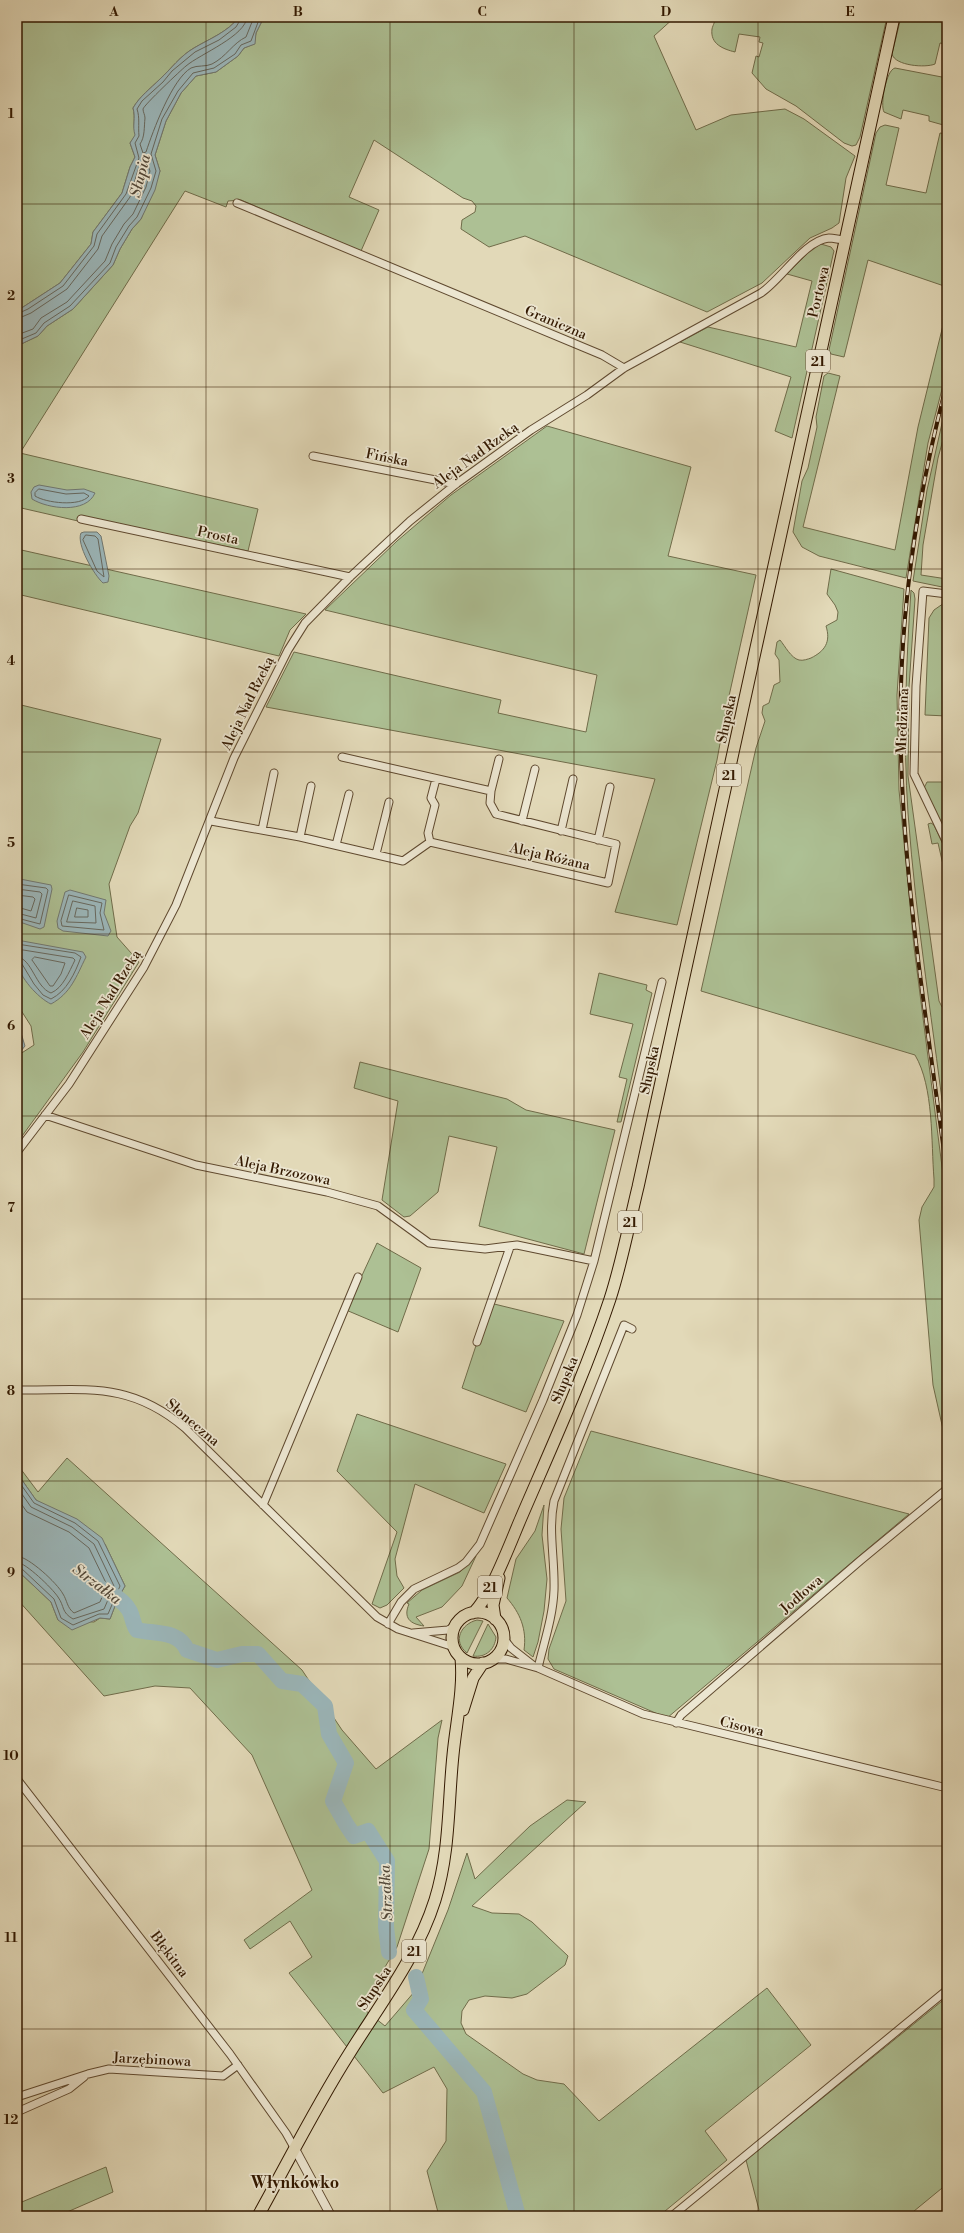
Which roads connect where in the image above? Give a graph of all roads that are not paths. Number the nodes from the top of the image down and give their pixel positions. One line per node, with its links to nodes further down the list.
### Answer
1 (894, 17): 3 (main road, Portowa / 21)
2 (237, 203): 4 (street, Graniczna)
3 (845, 240): 4 (street); 8 (main road, Portowa / 21)
4 (624, 368): 6 (street, Aleja Nad Rzeką)
5 (313, 456): 6 (street, Fińska)
6 (456, 484): 9 (street, Aleja Nad Rzeką)
7 (81, 519): 9 (street, Prosta)
8 (773, 573): 43 (main road, Słupska / 21)
9 (350, 577): 22 (street, Aleja Nad Rzeką)
10 (947, 594): 29 (street, Miedziana)
11 (342, 757): 15 (street)
12 (499, 759): 19 (street, Aleja Różana)
13 (535, 769): 23 (street, Aleja Różana)
14 (274, 773): 24 (street)
15 (436, 779): 19 (street); 28 (street)
16 (573, 779): 25 (street, Aleja Różana)
17 (311, 786): 26 (street)
18 (610, 787): 27 (street, Aleja Różana)
19 (491, 791): 23 (street, Aleja Różana)
20 (349, 794): 30 (street)
21 (389, 802): 31 (street)
22 (211, 821): 24 (street); 33 (street, Aleja Nad Rzeką)
23 (522, 821): 25 (street, Aleja Różana)
24 (262, 830): 26 (street)
25 (561, 831): 27 (street, Aleja Różana)
26 (300, 837): 30 (street)
27 (598, 840): 28 (street, Aleja Różana)
28 (430, 842): 31 (street)
29 (947, 843)
30 (336, 845): 31 (street)
31 (376, 854)
32 (662, 982): 36 (street)
33 (45, 1115): 34 (street, Aleja Nad Rzeką); 35 (street, Aleja Brzozowa)
34 (17, 1152)
35 (510, 1247): 36 (street, Aleja Brzozowa); 39 (street)
36 (594, 1261): 46 (street)
37 (358, 1278): 42 (street)
38 (632, 1329): 53 (street)
39 (477, 1342)
40 (17, 1390): 42 (street, Słoneczna)
41 (947, 1489): 54 (street, Jodłowa)
42 (263, 1505): 46 (street, Słoneczna)
43 (504, 1558): 44 (main road, Słupska / 21); 45 (main road, Słupska / 21)
44 (473, 1613): 45 (main road); 47 (main road, 21)
45 (495, 1619): 49 (main road, 21)
46 (388, 1624): 48 (street, Słoneczna)
47 (454, 1627): 48 (street, Słoneczna); 50 (main road)
48 (409, 1633): 50 (street, Słoneczna)
49 (504, 1639): 52 (main road, 21); 53 (street, Cisowa)
50 (454, 1647): 51 (main road, 21)
51 (461, 1658): 52 (main road); 55 (main road, Słupska / 21)
52 (488, 1661): 53 (street, Cisowa); 55 (main road, Słupska / 21)
53 (538, 1668): 54 (street, Cisowa)
54 (676, 1723): 57 (street, Cisowa)
55 (456, 1731): 63 (main road, Słupska / 21)
56 (17, 1779): 59 (street, Błękitna)
57 (947, 1788)
58 (947, 1990): 66 (street)
59 (238, 2065): 60 (street, Jarzębinowa); 63 (street, Błękitna)
60 (88, 2074): 61 (street, Jarzębinowa); 62 (street)
61 (17, 2098)
62 (17, 2112)
63 (295, 2149): 64 (main road, Słupska / 21); 65 (street)
64 (258, 2216)
65 (331, 2216)
66 (672, 2216)

